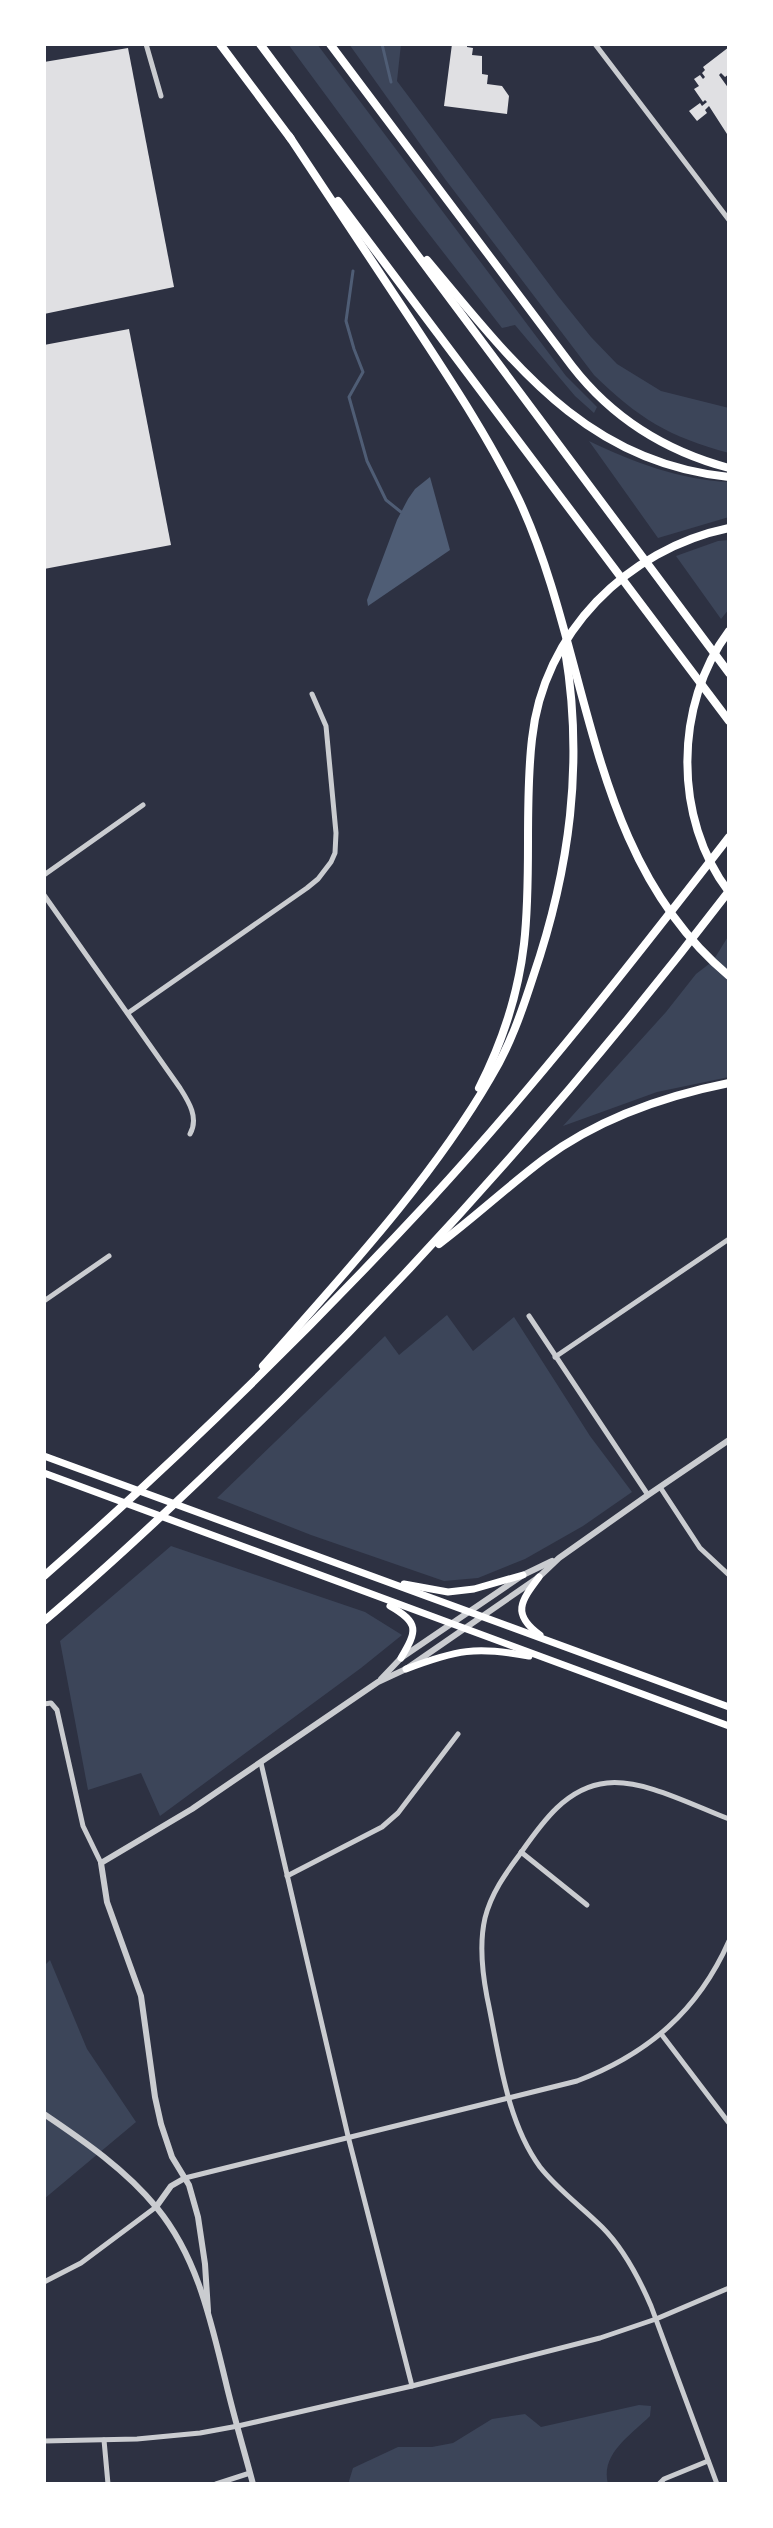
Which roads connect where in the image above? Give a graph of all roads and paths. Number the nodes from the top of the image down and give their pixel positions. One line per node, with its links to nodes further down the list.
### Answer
1 (146, 44): 6 (street)
2 (220, 44): 7 (highway)
3 (260, 44): 8 (highway)
4 (330, 44): 10 (highway)
5 (595, 44): 9 (street)
6 (161, 96)
7 (289, 136): 13 (highway); 17 (highway)
8 (370, 193): 11 (highway); 15 (highway)
9 (729, 220)
10 (729, 468)
11 (729, 477)
12 (729, 528): 26 (highway)
13 (554, 590): 23 (highway); 26 (highway)
14 (729, 631): 21 (highway)
15 (729, 673)
16 (312, 694): 24 (street)
17 (729, 721)
18 (143, 805): 20 (street)
19 (729, 837): 34 (highway)
20 (44, 875)
21 (729, 892): 30 (highway)
22 (44, 895): 24 (street)
23 (729, 976)
24 (128, 1013): 27 (street)
25 (729, 1083): 30 (highway)
26 (457, 1132): 34 (highway)
27 (190, 1134)
28 (729, 1239): 33 (street)
29 (109, 1256): 31 (street)
30 (423, 1256): 49 (highway)
31 (44, 1301)
32 (529, 1316): 33 (street)
33 (555, 1357): 39 (street)
34 (221, 1414): 43 (highway)
35 (729, 1440): 38 (street)
36 (44, 1456): 45 (main road)
37 (44, 1473): 46 (main road)
38 (660, 1487): 39 (street); 42 (street)
39 (648, 1495): 40 (street)
40 (559, 1558): 41 (street); 44 (street)
41 (523, 1575): 45 (main road); 47 (street)
42 (729, 1575)
43 (44, 1576)
44 (539, 1577): 48 (street); 52 (main road)
45 (379, 1579): 47 (main road)
46 (371, 1595): 50 (main road); 53 (main road)
47 (468, 1612): 48 (main road); 50 (street)
48 (481, 1617): 51 (street); 52 (main road)
49 (44, 1621)
50 (450, 1624): 51 (main road); 53 (street)
51 (464, 1629): 54 (main road); 55 (street)
52 (548, 1641): 58 (main road)
53 (401, 1658): 56 (street)
54 (552, 1661): 55 (main road); 59 (main road)
55 (406, 1669): 56 (street)
56 (378, 1682): 61 (street)
57 (46, 1703): 64 (street)
58 (729, 1707)
59 (729, 1726)
60 (458, 1734): 65 (street)
61 (261, 1763): 64 (street); 65 (street)
62 (729, 1819): 63 (street)
63 (521, 1852): 66 (street); 69 (street)
64 (101, 1863): 73 (street)
65 (287, 1876): 72 (street)
66 (587, 1905)
67 (729, 1941): 68 (street)
68 (662, 2035): 69 (street); 71 (street)
69 (510, 2097): 72 (street); 78 (street)
70 (44, 2114): 74 (street)
71 (729, 2123)
72 (348, 2136): 73 (street); 79 (street)
73 (185, 2178): 74 (street); 77 (street)
74 (156, 2207): 75 (street); 77 (street)
75 (44, 2282)
76 (729, 2288): 78 (street)
77 (208, 2311): 80 (street)
78 (656, 2319): 79 (street); 83 (street)
79 (412, 2386): 80 (street)
80 (238, 2426): 81 (street); 84 (street)
81 (104, 2440): 82 (street); 86 (street)
82 (44, 2441)
83 (708, 2461): 89 (street); 90 (street)
84 (250, 2473): 85 (street); 88 (street)
85 (229, 2482): 87 (street)
86 (108, 2484)
87 (216, 2484)
88 (253, 2484)
89 (659, 2484)
90 (717, 2484)

